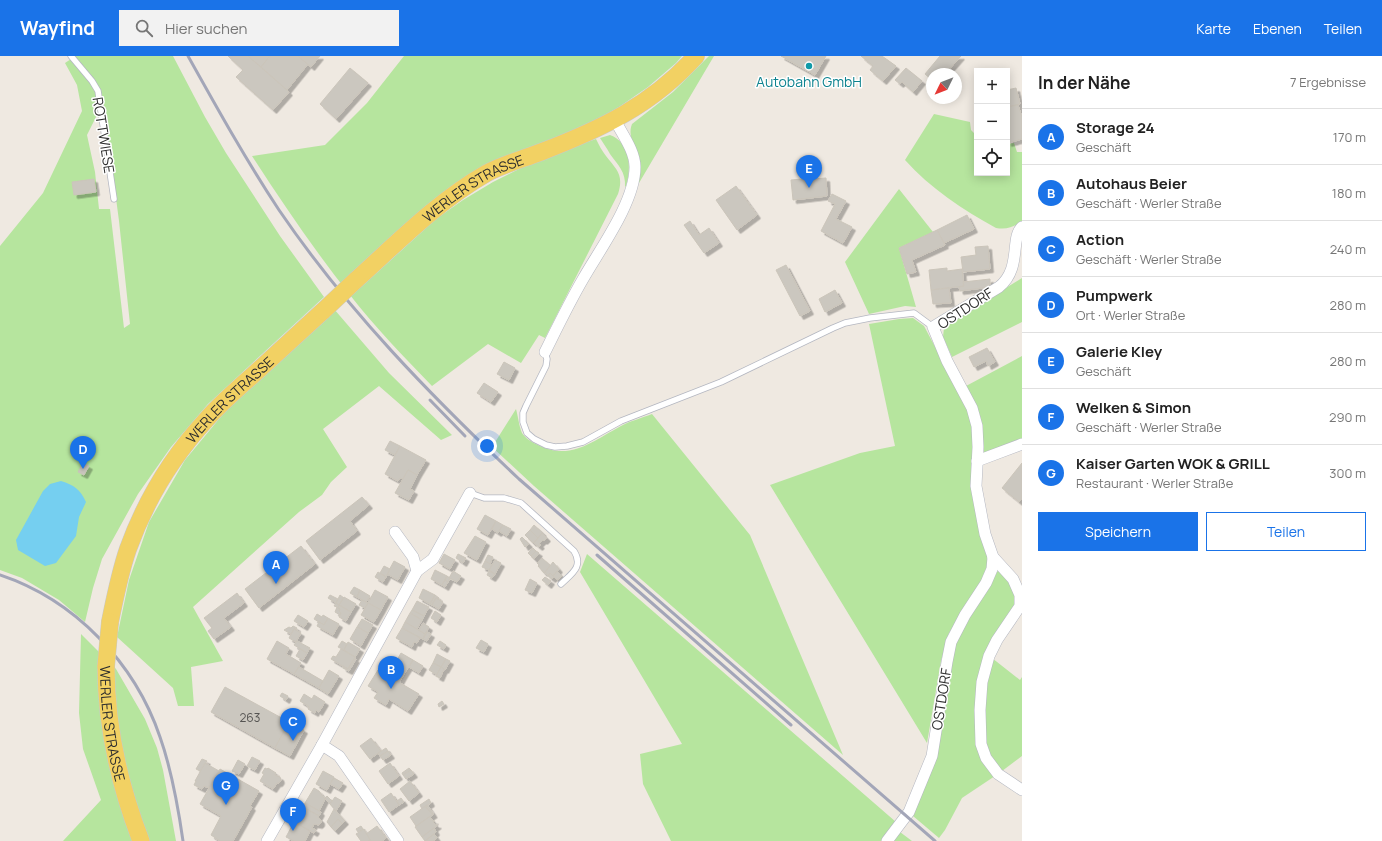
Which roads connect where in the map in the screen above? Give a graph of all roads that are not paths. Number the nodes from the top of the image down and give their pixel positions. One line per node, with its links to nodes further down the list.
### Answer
1 (71, 56): 4 (lane, ROTTWIESE)
2 (696, 56): 3 (main road, WERLER STRASSE)
3 (615, 120): 7 (street); 17 (main road, WERLER STRASSE, bridge)
4 (114, 199)
5 (1022, 227): 6 (street, OSTDORF)
6 (933, 327): 7 (lane); 9 (street, OSTDORF)
7 (545, 352)
8 (1022, 444): 9 (street)
9 (978, 461): 12 (street, OSTDORF)
10 (470, 493): 13 (street); 14 (lane)
11 (395, 532): 13 (street)
12 (993, 557): 16 (street, OSTDORF); 20 (street, OSTDORF)
13 (417, 571): 15 (street)
14 (561, 584)
15 (322, 745): 18 (street); 19 (street)
16 (1022, 790)
17 (141, 841)
18 (267, 841)
19 (398, 841)
20 (887, 841)

